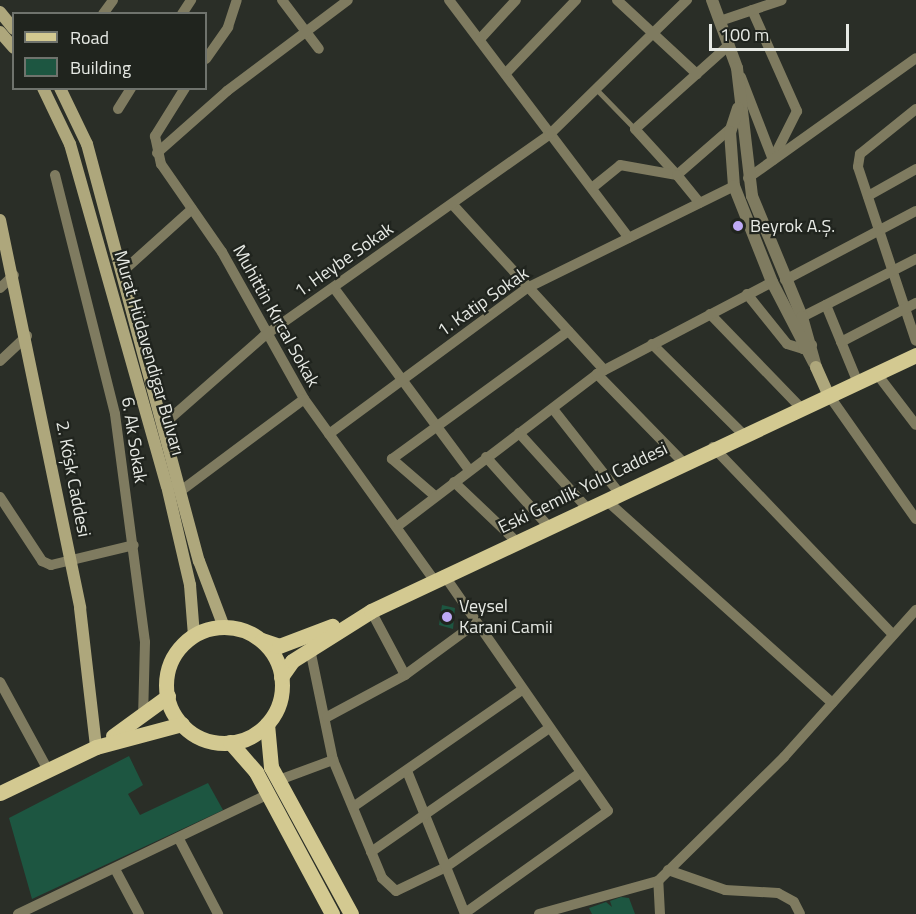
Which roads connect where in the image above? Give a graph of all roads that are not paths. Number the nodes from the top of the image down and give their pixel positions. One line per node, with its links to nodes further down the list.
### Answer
1 (237, 0): 22 (street)
2 (282, 0): 15 (street)
3 (348, 0): 15 (street)
4 (516, 0): 18 (street)
5 (576, 0): 25 (street)
6 (616, 0): 17 (street)
7 (712, 0): 13 (street)
8 (782, 0): 11 (street)
9 (453, 2): 18 (street)
10 (680, 2): 17 (street, 1. Heybe Sokak)
11 (753, 10): 13 (street); 39 (street)
12 (0, 12): 14 (main road)
13 (720, 21): 19 (street)
14 (12, 27)
15 (306, 31): 21 (street); 38 (street)
16 (0, 32): 20 (main road)
17 (653, 33): 26 (street); 27 (street, 1. Heybe Sokak)
18 (480, 39): 25 (street)
19 (729, 45): 24 (street); 26 (street)
20 (12, 46)
21 (319, 48)
22 (207, 58)
23 (916, 58): 39 (street)
24 (737, 68): 32 (street); 39 (street)
25 (507, 72): 37 (street)
26 (697, 74): 36 (street)
27 (596, 89): 36 (lane); 37 (street, 1. Heybe Sokak)
28 (44, 90): 117 (main road, Murat Hüdavendigar Bulvarı)
29 (61, 90): 55 (main road, Murat Hüdavendigar Bulvarı)
30 (130, 90): 33 (street)
31 (184, 90): 38 (street)
32 (738, 108): 35 (street); 43 (street)
33 (118, 109)
34 (916, 109): 46 (street)
35 (731, 128): 42 (street); 44 (street)
36 (635, 129): 42 (street)
37 (550, 134): 45 (street); 48 (street, 1. Heybe Sokak)
38 (157, 153): 49 (street, Muhittin Kırcal Sokak)
39 (773, 160): 43 (street)
40 (916, 169): 46 (street)
41 (55, 175): 109 (street, 6. Ak Sokak)
42 (677, 175): 45 (street); 47 (street)
43 (748, 178): 58 (street)
44 (734, 186): 47 (street, 1. Katip Sokak); 59 (street)
45 (592, 188): 53 (street)
46 (867, 196): 52 (street)
47 (700, 203): 53 (street, 1. Katip Sokak)
48 (453, 205): 61 (street, 1. Heybe Sokak); 62 (street)
49 (192, 209): 55 (street); 71 (street, Muhittin Kırcal Sokak)
50 (916, 211): 52 (street)
51 (0, 220): 57 (main road, 2. Köşk Caddesi)
52 (878, 230): 56 (street); 58 (street)
53 (629, 238): 62 (street, 1. Katip Sokak)
54 (916, 259): 56 (street)
55 (122, 272): 89 (main road, Murat Hüdavendigar Bulvarı)
56 (891, 272): 65 (street); 66 (street)
57 (14, 275): 60 (street); 70 (main road, 2. Köşk Caddesi)
58 (785, 280): 68 (street)
59 (771, 282): 63 (street); 75 (street)
60 (0, 288)
61 (334, 288): 71 (street, 1. Heybe Sokak); 81 (street)
62 (527, 288): 69 (street); 81 (street, 1. Katip Sokak)
63 (747, 294): 67 (street); 75 (street)
64 (916, 303): 66 (street)
65 (826, 305): 68 (street); 73 (street)
66 (905, 309): 72 (street); 73 (street)
67 (710, 314): 74 (street); 85 (street)
68 (802, 317): 75 (street)
69 (568, 331): 79 (street); 91 (street)
70 (27, 336): 77 (street); 110 (main road, 2. Köşk Caddesi)
71 (264, 336): 84 (street, Muhittin Kırcal Sokak); 89 (street, 1. Heybe Sokak)
72 (916, 341)
73 (841, 342): 82 (street)
74 (652, 344): 79 (street); 93 (street)
75 (808, 347): 78 (street)
76 (916, 355): 80 (main road, Eski Gemlik Yolu Caddesi)
77 (0, 361)
78 (816, 366): 83 (main road)
79 (601, 372): 87 (street); 97 (street)
80 (877, 374): 82 (main road, Eski Gemlik Yolu Caddesi); 88 (street)
81 (403, 380): 91 (street); 94 (street, 1. Katip Sokak)
82 (858, 383): 83 (main road, Eski Gemlik Yolu Caddesi)
83 (828, 394): 85 (main road, Eski Gemlik Yolu Caddesi); 105 (street)
84 (304, 399): 94 (street, Muhittin Kırcal Sokak); 100 (street)
85 (799, 406): 93 (main road, Eski Gemlik Yolu Caddesi)
86 (916, 408): 88 (street)
87 (553, 409): 92 (street); 103 (street)
88 (904, 409): 90 (street)
89 (165, 423): 100 (main road, Murat Hüdavendigar Bulvarı)
90 (916, 425)
91 (437, 426): 98 (street); 101 (street)
92 (519, 433): 96 (street); 104 (street)
93 (742, 433): 95 (main road, Eski Gemlik Yolu Caddesi)
94 (329, 434): 106 (street, Muhittin Kırcal Sokak)
95 (713, 447): 97 (main road, Eski Gemlik Yolu Caddesi); 116 (street)
96 (486, 457): 98 (street); 107 (street)
97 (683, 462): 103 (main road, Eski Gemlik Yolu Caddesi)
98 (469, 470): 99 (street)
99 (454, 482): 101 (street); 108 (street)
100 (182, 490): 115 (main road, Murat Hüdavendigar Bulvarı)
101 (435, 496): 106 (street)
102 (0, 497): 110 (street)
103 (613, 497): 104 (main road, Eski Gemlik Yolu Caddesi); 125 (street)
104 (588, 509): 107 (main road, Eski Gemlik Yolu Caddesi)
105 (916, 519)
106 (399, 525): 111 (street, Muhittin Kırcal Sokak)
107 (549, 527): 108 (main road, Eski Gemlik Yolu Caddesi)
108 (518, 542): 111 (main road, Eski Gemlik Yolu Caddesi)
109 (134, 545): 110 (street); 126 (street, 6. Ak Sokak)
110 (70, 562): 132 (main road, 2. Köşk Caddesi)
111 (439, 578): 113 (main road, Eski Gemlik Yolu Caddesi); 114 (street, Muhittin Kırcal Sokak)
112 (916, 610): 116 (street)
113 (371, 611): 118 (main road); 119 (main road, Eski Gemlik Yolu Caddesi); 120 (street)
114 (476, 623): 120 (street); 123 (street, Muhittin Kırcal Sokak)
115 (224, 627): 117 (main road); 118 (main road)
116 (893, 635): 125 (street)
117 (194, 636): 124 (main road)
118 (255, 636): 121 (main road)
119 (310, 649): 121 (main road, Eski Gemlik Yolu Caddesi); 127 (street)
120 (405, 675): 127 (street)
121 (281, 677): 129 (main road)
122 (0, 682): 134 (street)
123 (522, 690): 130 (street, Muhittin Kırcal Sokak); 135 (street)
124 (168, 696): 126 (main road); 128 (main road)
125 (832, 703): 146 (street)
126 (143, 716): 132 (main road)
127 (327, 717): 133 (street)
128 (182, 724): 131 (main road); 132 (main road)
129 (267, 724): 131 (main road); 137 (main road)
130 (548, 729): 136 (street, Muhittin Kırcal Sokak); 141 (street)
131 (231, 742): 139 (main road)
132 (96, 747): 134 (main road)
133 (333, 760): 137 (street); 140 (street)
134 (48, 770): 138 (main road)
135 (408, 771): 140 (street); 141 (street)
136 (580, 773): 144 (street); 149 (street, Muhittin Kırcal Sokak)
137 (279, 780): 154 (main road)
138 (0, 793)
139 (269, 794): 142 (street); 153 (main road)
140 (353, 807): 143 (street)
141 (425, 816): 143 (street); 144 (street)
142 (179, 839): 145 (street); 152 (street)
143 (371, 852): 144 (street)
144 (446, 867): 149 (street)
145 (115, 869): 148 (street); 151 (street)
146 (668, 870): 147 (street); 157 (street)
147 (658, 880): 155 (street); 156 (street)
148 (41, 909): 150 (street)
149 (465, 913)
150 (18, 914)
151 (139, 914)
152 (218, 914)
153 (332, 914)
154 (351, 914)
155 (539, 914)
156 (660, 914)
157 (800, 914)

